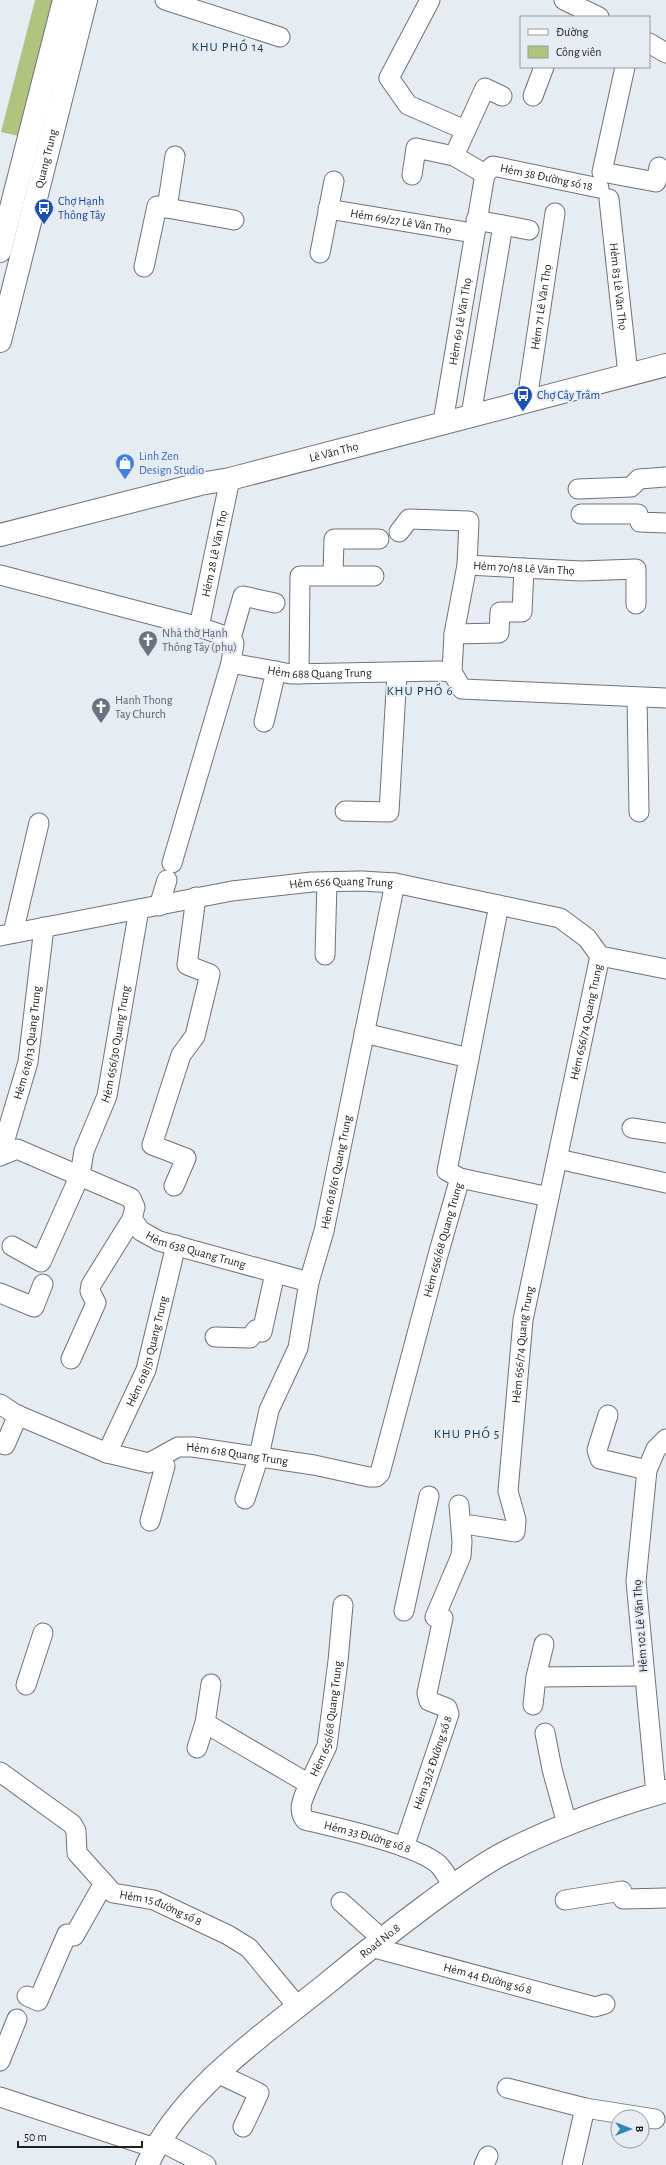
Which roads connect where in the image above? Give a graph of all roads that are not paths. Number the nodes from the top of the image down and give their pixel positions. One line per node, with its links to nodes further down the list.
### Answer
1 (64, 0): 17 (main road, Quang Trung)
2 (86, 0): 18 (main road, Quang Trung)
3 (165, 0): 7 (street)
4 (430, 0): 14 (street)
5 (565, 6): 6 (street)
6 (595, 16)
7 (280, 37)
8 (650, 44): 9 (street)
9 (666, 53)
10 (544, 68): 13 (street)
11 (625, 68): 23 (street, Hẻm 38 Đường số 18)
12 (502, 96): 14 (street)
13 (533, 96)
14 (465, 130): 16 (street)
15 (175, 156): 24 (street)
16 (454, 156): 20 (street, Hẻm 38 Đường số 18); 21 (street, Hẻm 38 Đường số 18)
17 (23, 161): 18 (main road); 31 (main road, Quang Trung)
18 (44, 166): 34 (main road, Quang Trung)
19 (658, 167): 23 (street)
20 (485, 174): 23 (street, Hẻm 38 Đường số 18); 28 (street, Hẻm 69 Lê Văn Thọ)
21 (412, 175)
22 (334, 181): 25 (street)
23 (603, 186): 36 (street, Hẻm 83 Lê Văn Thọ)
24 (167, 208): 27 (street); 33 (street)
25 (328, 209): 28 (street, Hẻm 69/27 Lê Văn Thọ); 32 (street)
26 (555, 213): 37 (street, Hẻm 71 Lê Văn Thọ)
27 (234, 220)
28 (474, 226): 29 (street); 39 (street, Hẻm 69 Lê Văn Thọ)
29 (503, 226): 30 (street); 38 (street)
30 (529, 230)
31 (0, 251)
32 (320, 253)
33 (144, 267)
34 (0, 341)
35 (666, 365): 36 (main road, Lê Văn Thọ)
36 (628, 374): 37 (main road, Lê Văn Thọ)
37 (527, 400): 38 (main road, Lê Văn Thọ)
38 (471, 415): 39 (main road, Lê Văn Thọ)
39 (443, 422): 41 (main road, Lê Văn Thọ)
40 (666, 477): 42 (street)
41 (230, 479): 46 (main road, Lê Văn Thọ); 55 (street, Hẻm 28 Lê Văn Thọ)
42 (578, 489)
43 (581, 514): 44 (street)
44 (666, 523)
45 (399, 532): 48 (street)
46 (0, 535)
47 (379, 539): 51 (street)
48 (467, 565): 49 (street, Hẻm 70/18 Lê Văn Thọ); 56 (street)
49 (524, 568): 54 (street, Hẻm 70/18 Lê Văn Thọ); 56 (street)
50 (0, 575): 55 (street)
51 (333, 575): 52 (street); 62 (street)
52 (374, 576)
53 (275, 603): 57 (street)
54 (636, 604)
55 (199, 627): 57 (street)
56 (454, 634): 60 (street)
57 (231, 638): 58 (street)
58 (231, 663): 59 (street, Hẻm 688 Quang Trung); 73 (street)
59 (276, 671): 62 (street, Hẻm 688 Quang Trung); 65 (street)
60 (452, 672): 61 (street, Hẻm 688 Quang Trung); 63 (street)
61 (397, 673): 62 (street, Hẻm 688 Quang Trung); 66 (street)
62 (299, 674)
63 (637, 697): 64 (street); 67 (street)
64 (666, 698)
65 (264, 722)
66 (345, 811)
67 (639, 812)
68 (39, 823): 76 (street)
69 (327, 882): 70 (street, Hẻm 656 Quang Trung); 71 (street, Hẻm 656 Quang Trung); 77 (street)
70 (395, 883): 72 (street, Hẻm 656 Quang Trung); 80 (street, Hẻm 618/61 Quang Trung)
71 (196, 897): 73 (street, Hẻm 656 Quang Trung); 89 (street)
72 (499, 905): 78 (street, Hẻm 656 Quang Trung); 81 (street, Hẻm 656/68 Quang Trung)
73 (159, 906): 74 (street, Hẻm 656 Quang Trung)
74 (139, 909): 75 (street, Hẻm 656 Quang Trung); 86 (street, Hẻm 656/30 Quang Trung)
75 (44, 928): 76 (street, Hẻm 656 Quang Trung); 84 (street, Hẻm 618/13 Quang Trung)
76 (6, 935)
77 (324, 955)
78 (600, 956): 79 (street); 85 (street, Hẻm 656/74 Quang Trung)
79 (666, 969)
80 (364, 1033): 81 (street); 95 (street, Hẻm 618/61 Quang Trung)
81 (469, 1058): 87 (street, Hẻm 656/68 Quang Trung)
82 (632, 1128): 83 (street)
83 (666, 1133)
84 (0, 1156): 86 (street)
85 (558, 1159): 88 (street); 90 (street, Hẻm 656/74 Quang Trung)
86 (80, 1175): 91 (street); 93 (street, Hẻm 656/30 Quang Trung)
87 (460, 1178): 90 (street); 109 (street, Hẻm 656/68 Quang Trung)
88 (666, 1183)
89 (174, 1186)
90 (549, 1196): 114 (street, Hẻm 656/74 Quang Trung)
91 (132, 1219): 92 (street, Hẻm 638 Quang Trung); 99 (street)
92 (176, 1245): 94 (street, Hẻm 638 Quang Trung); 105 (street, Hẻm 618/51 Quang Trung)
93 (12, 1246)
94 (275, 1273): 95 (street, Hẻm 638 Quang Trung); 98 (street)
95 (309, 1282): 106 (street, Hẻm 618/61 Quang Trung)
96 (43, 1284): 97 (street)
97 (0, 1293)
98 (215, 1337)
99 (71, 1359)
100 (0, 1404): 101 (street, Hẻm 618 Quang Trung)
101 (18, 1415): 104 (street); 105 (street, Hẻm 618 Quang Trung)
102 (608, 1415): 108 (street)
103 (666, 1439): 108 (street, Hẻm 102 Lê Văn Thọ)
104 (0, 1443)
105 (107, 1452): 107 (street, Hẻm 618 Quang Trung)
106 (259, 1456): 107 (street, Hẻm 618 Quang Trung); 109 (street, Hẻm 618 Quang Trung); 111 (street, Hẻm 618/61 Quang Trung)
107 (159, 1459): 113 (street)
108 (647, 1470): 119 (street, Hẻm 102 Lê Văn Thọ)
109 (369, 1477)
110 (429, 1496): 116 (street)
111 (245, 1499)
112 (460, 1505): 131 (street, Hẻm 33/2 Đường số 8)
113 (150, 1521)
114 (471, 1525)
115 (343, 1605): 128 (street, Hẻm 656/68 Quang Trung)
116 (404, 1611)
117 (42, 1633): 122 (street)
118 (544, 1644): 120 (street)
119 (644, 1676): 120 (street); 129 (street, Hẻm 102 Lê Văn Thọ)
120 (536, 1677): 123 (street)
121 (211, 1684): 124 (street)
122 (26, 1685)
123 (533, 1705)
124 (205, 1723): 126 (street); 128 (street, Hẻm 656/68 Quang Trung)
125 (545, 1733): 130 (street)
126 (198, 1748)
127 (0, 1772): 132 (street, Hẻm 15 đường số 8)
128 (309, 1784): 131 (street, Hẻm 33 Đường số 8)
129 (661, 1792): 130 (main road, Road No.8)
130 (567, 1824): 133 (main road, Road No.8)
131 (404, 1847): 133 (street, Hẻm 33 Đường số 8)
132 (104, 1883): 138 (street); 140 (street, Hẻm 15 đường số 8)
133 (452, 1887): 137 (main road, Road No.8)
134 (666, 1898): 135 (street)
135 (565, 1900)
136 (341, 1902): 137 (street)
137 (376, 1943): 139 (street, Hẻm 44 Đường số 8); 140 (main road, Road No.8)
138 (27, 1996)
139 (605, 2004)
140 (298, 2006): 143 (main road, Road No.8)
141 (17, 2019): 142 (street)
142 (0, 2061)
143 (217, 2073): 148 (street); 149 (main road, Road No.8)
144 (507, 2088): 146 (street)
145 (0, 2097): 149 (street)
146 (585, 2108): 147 (street); 151 (street)
147 (655, 2119)
148 (243, 2128)
149 (154, 2151): 150 (street)
150 (206, 2165)
151 (572, 2165)

